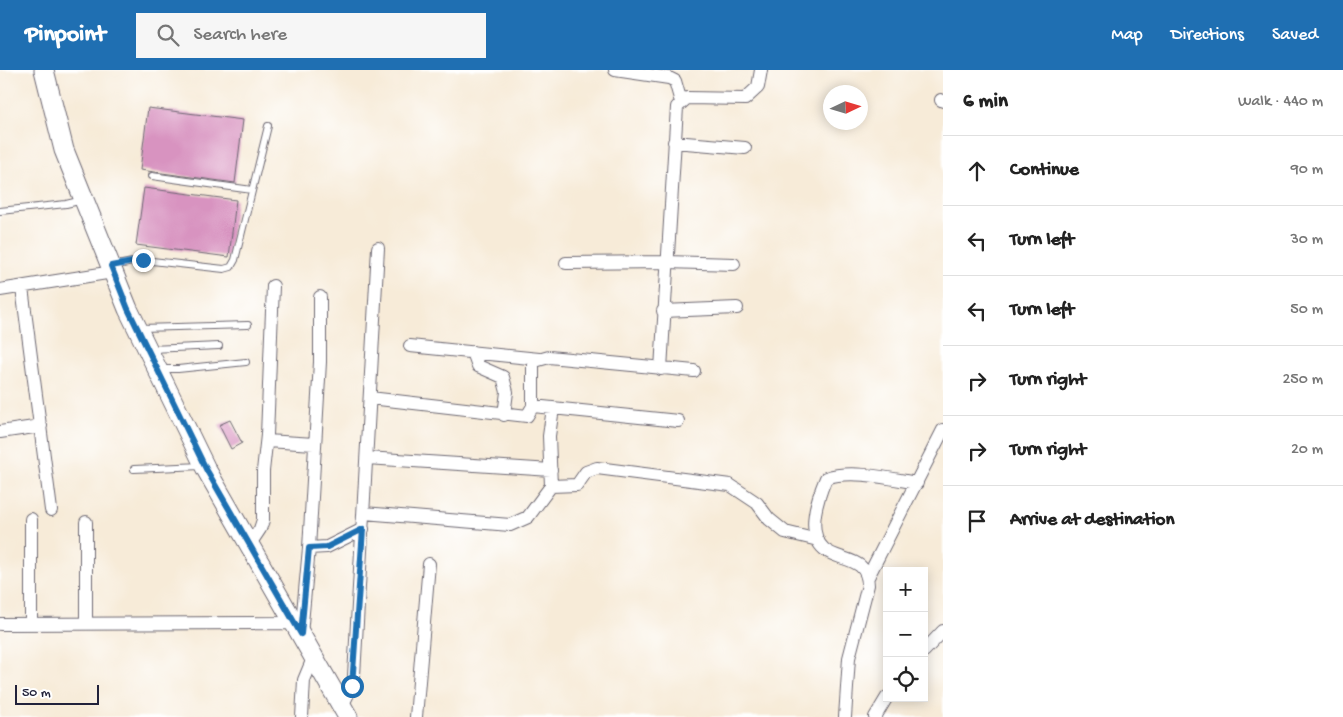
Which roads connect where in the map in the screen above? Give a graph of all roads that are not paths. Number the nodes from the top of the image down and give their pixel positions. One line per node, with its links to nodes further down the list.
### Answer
1 (44, 70): 10 (main road)
2 (615, 70): 4 (street)
3 (761, 70): 4 (street)
4 (681, 102): 6 (street)
5 (268, 126): 9 (lane)
6 (674, 142): 7 (street); 14 (street)
7 (745, 148)
8 (152, 176): 9 (lane)
9 (252, 190): 16 (lane)
10 (84, 200): 11 (lane); 16 (main road)
11 (0, 210)
12 (378, 248): 34 (street)
13 (566, 262): 14 (street)
14 (667, 262): 15 (street); 22 (street)
15 (734, 264)
16 (112, 269): 18 (street); 24 (main road)
17 (274, 286): 42 (street)
18 (22, 288): 19 (street); 39 (street)
19 (0, 290)
20 (320, 297): 43 (street)
21 (737, 308): 22 (street)
22 (663, 311): 32 (street)
23 (248, 325): 24 (lane)
24 (137, 328): 27 (main road)
25 (219, 346): 27 (lane)
26 (410, 346): 28 (street)
27 (148, 349): 31 (main road)
28 (473, 352): 29 (street); 37 (street)
29 (539, 359): 32 (street); 35 (street)
30 (246, 362): 31 (lane)
31 (157, 368): 45 (main road)
32 (661, 369): 33 (street)
33 (694, 371)
34 (370, 398): 37 (street); 44 (street)
35 (533, 406): 36 (street); 37 (street)
36 (554, 408): 38 (street); 47 (street)
37 (504, 415)
38 (678, 421)
39 (41, 426): 41 (street); 50 (street)
40 (943, 430): 48 (street)
41 (0, 432)
42 (267, 441): 43 (street); 56 (street)
43 (314, 444): 57 (street)
44 (367, 458): 47 (street); 51 (street)
45 (205, 466): 46 (lane); 56 (main road)
46 (134, 468)
47 (551, 470): 49 (street)
48 (918, 483): 55 (street); 59 (street)
49 (551, 486): 51 (street); 55 (street)
50 (50, 510)
51 (364, 513): 54 (street)
52 (31, 519): 61 (street)
53 (86, 522): 62 (street)
54 (363, 529): 57 (street); 68 (street)
55 (818, 540): 59 (street)
56 (250, 544): 63 (main road)
57 (309, 548): 63 (street)
58 (428, 564): 70 (street)
59 (868, 577): 71 (street)
60 (0, 624): 61 (street)
61 (31, 624): 62 (street)
62 (86, 624): 63 (street)
63 (299, 628): 66 (main road)
64 (943, 631): 65 (street)
65 (928, 647)
66 (314, 656): 68 (main road); 69 (street)
67 (884, 702): 72 (street)
68 (345, 711)
69 (302, 717)
70 (416, 717)
71 (845, 717)
72 (875, 717)

